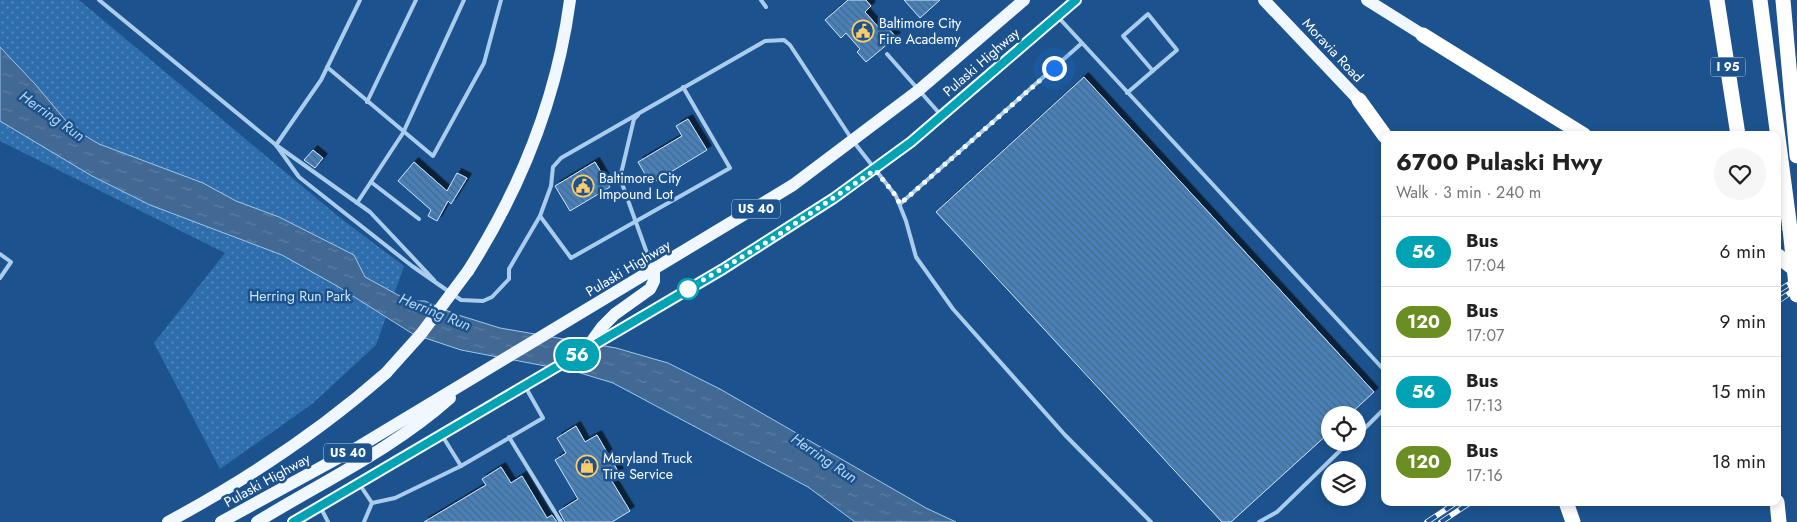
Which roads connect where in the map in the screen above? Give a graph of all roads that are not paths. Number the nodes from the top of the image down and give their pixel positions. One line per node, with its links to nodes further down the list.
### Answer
1 (99, 0): 35 (lane)
2 (360, 0): 20 (lane)
3 (416, 0): 26 (lane)
4 (464, 0): 33 (lane)
5 (501, 0): 33 (lane)
6 (570, 0): 66 (main road, bridge)
7 (761, 0): 15 (lane)
8 (1024, 0): 23 (main road, Pulaski Highway / US 40)
9 (1076, 0): 16 (main road, Pulaski Highway / US 40)
10 (1264, 0): 25 (main road, Moravia Road)
11 (1367, 0): 17 (main road)
12 (1717, 0): 31 (highway, I 95)
13 (1760, 0): 32 (highway, bridge)
14 (1783, 0): 36 (highway)
15 (766, 7)
16 (1058, 16): 18 (lane); 28 (main road, Pulaski Highway / US 40)
17 (1423, 35): 30 (highway)
18 (1082, 43): 24 (lane); 41 (lane)
19 (887, 54): 23 (lane)
20 (327, 67): 26 (lane); 35 (lane)
21 (1153, 71): 21 (lane); 24 (lane)
22 (683, 87): 27 (lane); 34 (lane); 44 (lane)
23 (919, 90): 28 (lane); 34 (main road, Pulaski Highway / US 40)
24 (1127, 93): 53 (lane)
25 (1359, 100): 29 (highway)
26 (367, 102): 33 (lane)
27 (643, 110): 42 (lane); 44 (lane)
28 (942, 116): 38 (main road, Pulaski Highway / US 40)
29 (1381, 131)
30 (1577, 131)
31 (1737, 131)
32 (1777, 131)
33 (403, 133): 39 (lane)
34 (853, 141): 38 (lane); 47 (main road, Pulaski Highway / US 40)
35 (276, 145): 40 (lane); 50 (lane)
36 (1797, 156)
37 (1781, 160): 51 (highway, bridge)
38 (875, 170): 41 (lane); 52 (main road, Pulaski Highway / US 40)
39 (371, 182): 40 (lane); 43 (lane)
40 (357, 204): 50 (lane)
41 (900, 204): 73 (lane)
42 (540, 216): 44 (lane); 50 (lane)
43 (419, 219)
44 (636, 221): 47 (lane)
45 (0, 254): 49 (lane)
46 (1781, 258): 48 (highway, bridge)
47 (654, 270): 52 (main road); 54 (main road, Pulaski Highway / US 40)
48 (1797, 271)
49 (0, 278)
50 (441, 287)
51 (1797, 295)
52 (586, 349): 55 (main road, Pulaski Highway / US 40)
53 (1381, 367)
54 (472, 378): 67 (main road, Pulaski Highway / US 40); 68 (main road)
55 (525, 386): 58 (main road, Pulaski Highway / US 40); 59 (lane)
56 (1381, 412): 57 (lane)
57 (1366, 427)
58 (442, 435): 61 (lane); 62 (main road, Pulaski Highway / US 40)
59 (509, 437): 61 (lane); 72 (lane)
60 (1340, 451): 74 (lane)
61 (461, 466): 63 (lane)
62 (359, 484): 63 (lane); 64 (main road, Pulaski Highway / US 40)
63 (372, 503): 71 (lane)
64 (320, 506): 69 (main road, Pulaski Highway / US 40); 70 (lane)
65 (1778, 506): 75 (highway)
66 (168, 522)
67 (221, 522)
68 (257, 522)
69 (293, 522)
70 (328, 522)
71 (364, 522)
72 (561, 522)
73 (1151, 522)
74 (1259, 522)
75 (1779, 522)

